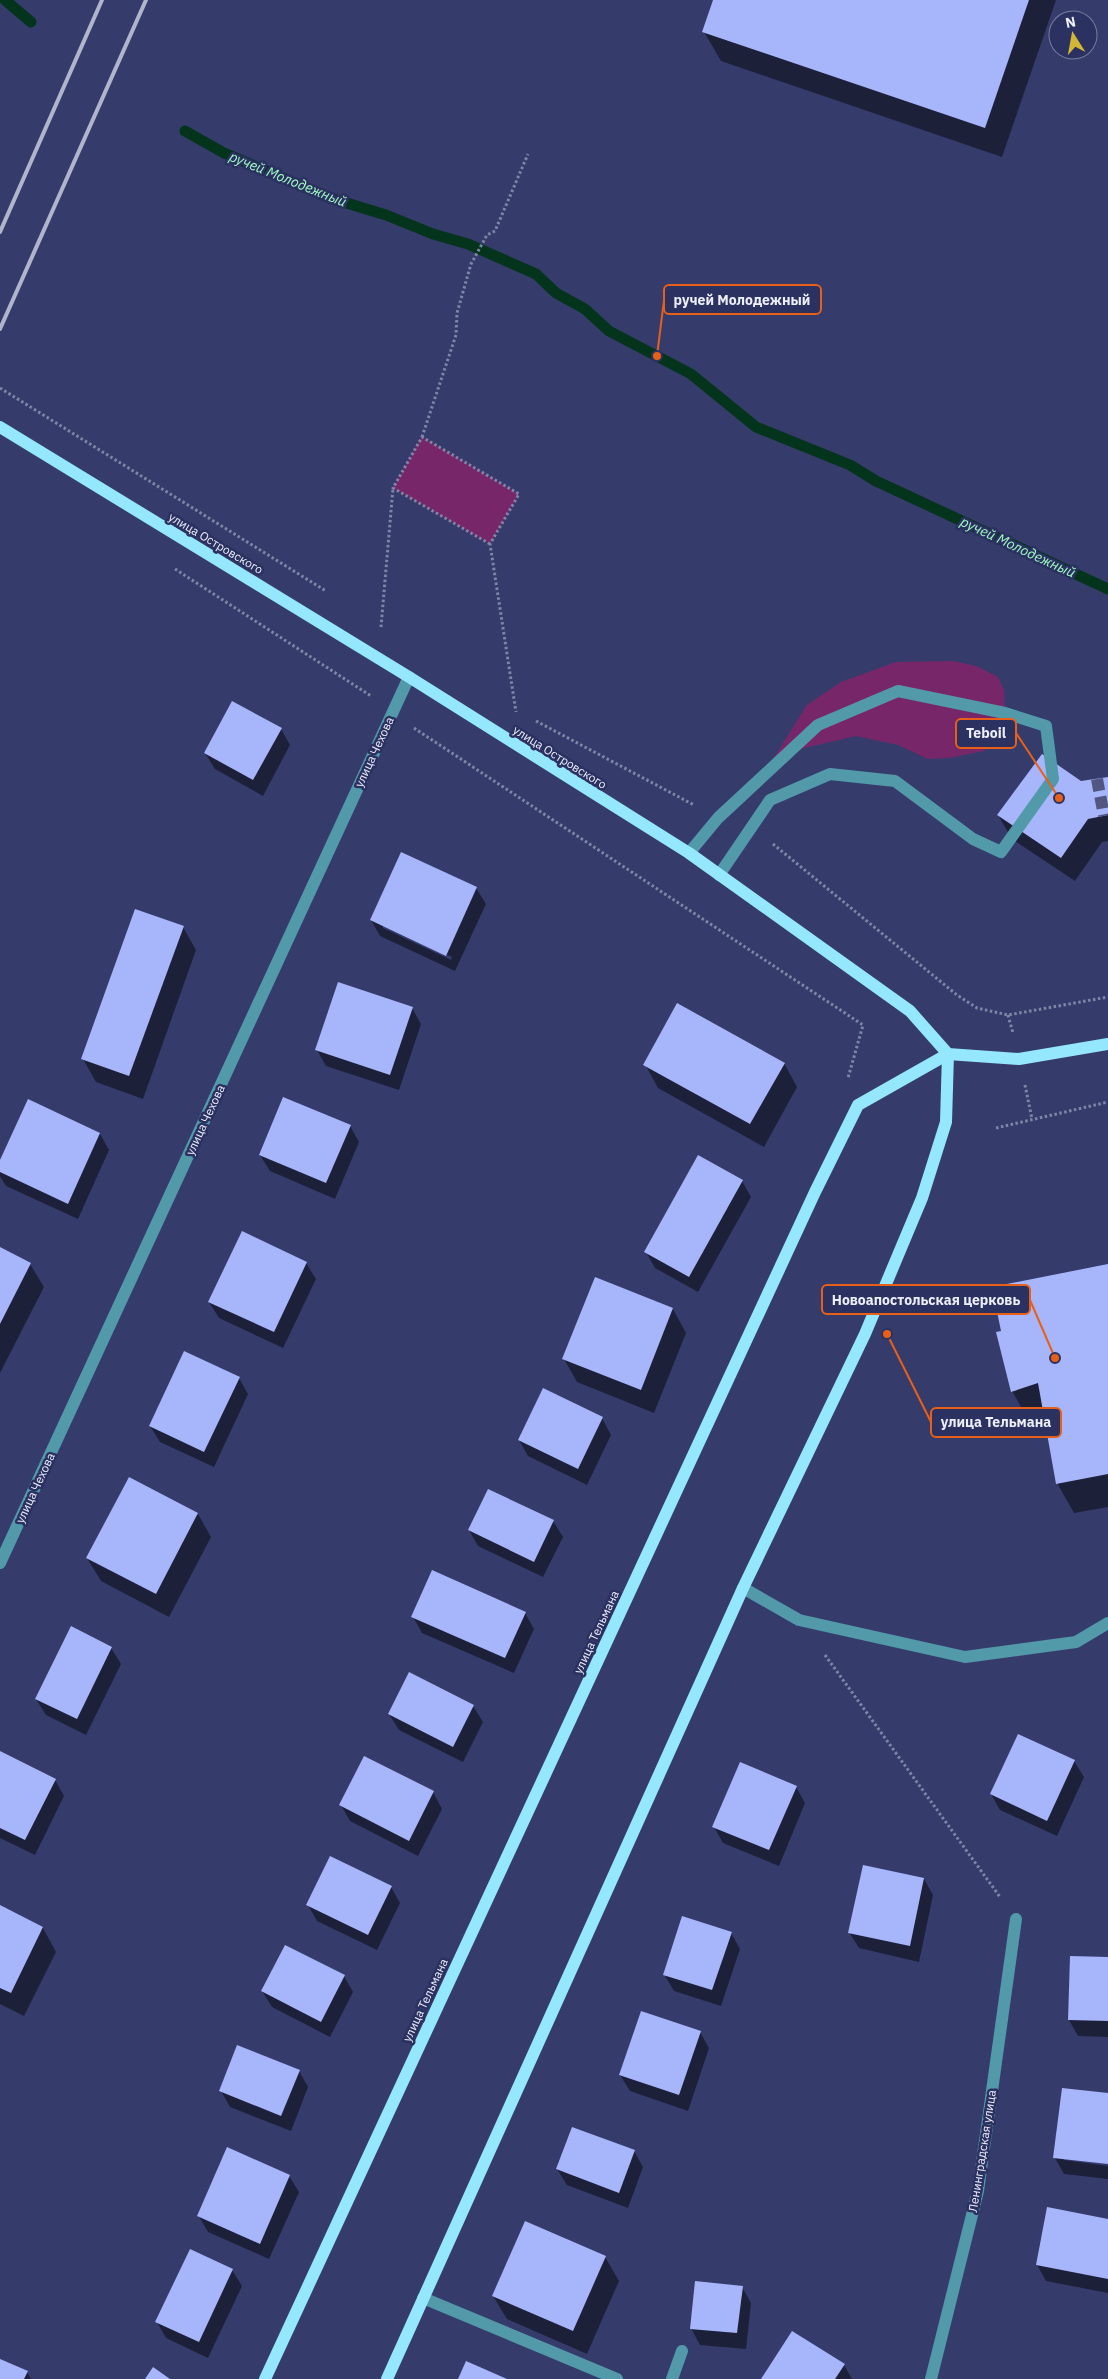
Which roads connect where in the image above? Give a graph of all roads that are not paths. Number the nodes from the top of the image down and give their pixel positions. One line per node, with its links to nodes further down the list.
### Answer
1 (0, 426): 2 (main road, улица Островского)
2 (409, 677): 3 (main road, улица Островского); 7 (street, улица Чехова)
3 (689, 853): 4 (main road, улица Островского); 4 (street)
4 (719, 874): 6 (main road, улица Островского)
5 (1108, 1044): 6 (main road)
6 (948, 1054): 8 (main road); 13 (main road, улица Тельмана)
7 (0, 1563)
8 (743, 1588): 9 (street); 11 (main road)
9 (1108, 1623)
10 (1016, 1919): 17 (street, Ленинградская улица)
11 (423, 2298): 14 (main road); 15 (street)
12 (682, 2351): 16 (street)
13 (265, 2379)
14 (387, 2379)
15 (617, 2379)
16 (672, 2379)
17 (931, 2379)

